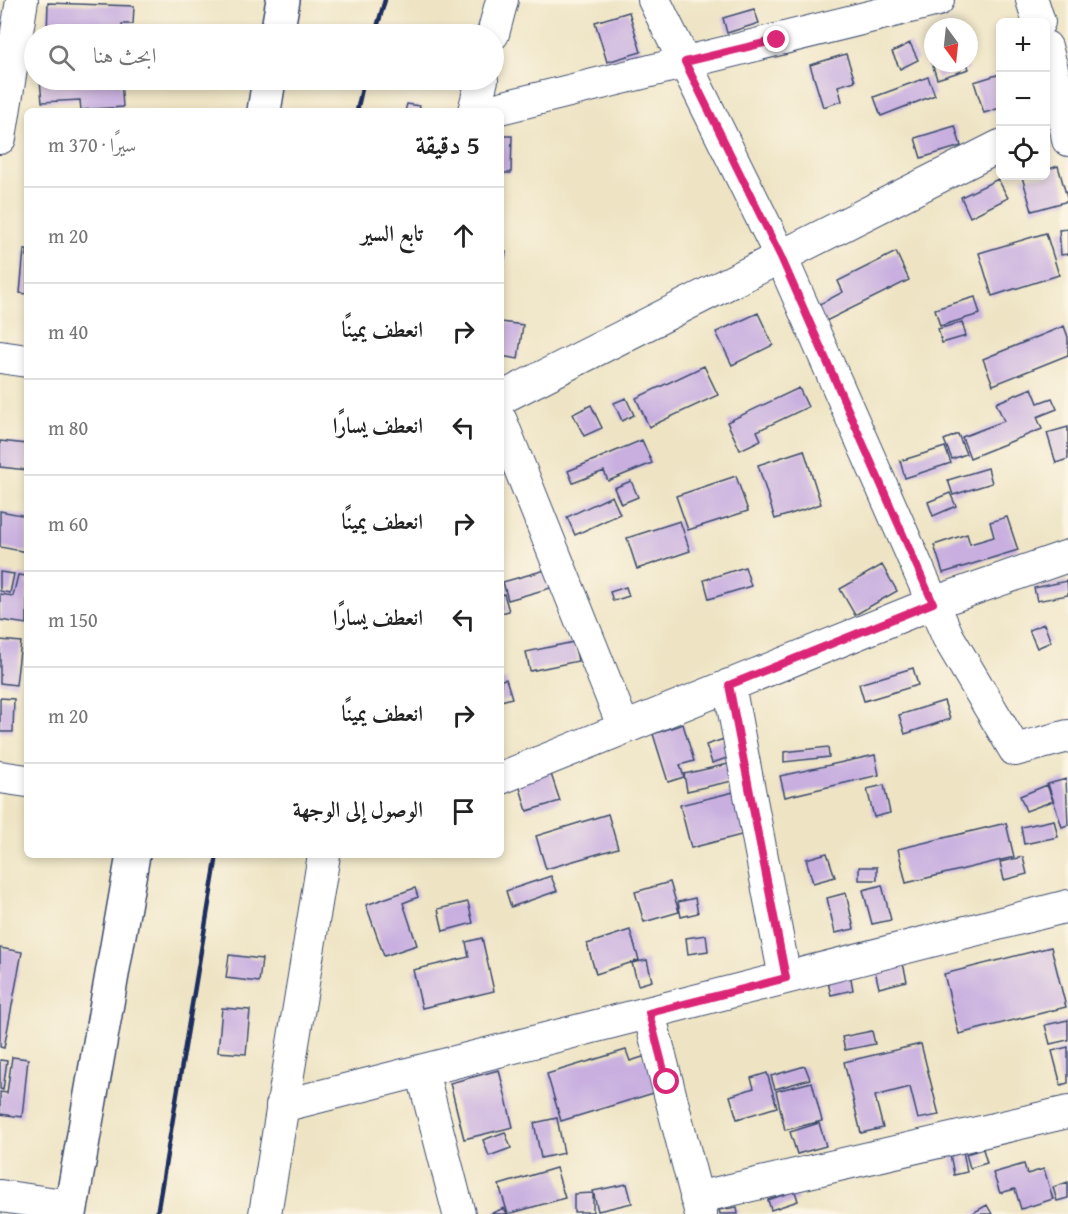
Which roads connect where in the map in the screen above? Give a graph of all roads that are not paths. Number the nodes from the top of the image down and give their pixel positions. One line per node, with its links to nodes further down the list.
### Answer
1 (22, 0): 17 (street)
2 (283, 0): 8 (street)
3 (502, 0): 9 (street)
4 (654, 0): 11 (street)
5 (938, 0): 11 (street)
6 (1032, 0): 7 (street)
7 (1038, 18)
8 (279, 24)
9 (496, 24)
10 (1054, 53): 18 (street)
11 (685, 62): 16 (street); 20 (street)
12 (267, 90): 14 (street)
13 (479, 90): 15 (street)
14 (264, 108)
15 (475, 108)
16 (500, 108)
17 (1, 125)
18 (1059, 126)
19 (996, 148): 20 (street)
20 (781, 257): 23 (street); 26 (street)
21 (0, 357): 22 (street)
22 (24, 361)
23 (504, 396)
24 (504, 429): 28 (street)
25 (1068, 556): 26 (street)
26 (933, 603): 27 (street); 29 (street)
27 (729, 685): 28 (street); 36 (street)
28 (624, 728): 31 (street)
29 (1068, 736)
30 (0, 777): 32 (street)
31 (504, 777)
32 (24, 781)
33 (132, 858): 43 (street)
34 (323, 858): 39 (street)
35 (1068, 906): 36 (street)
36 (786, 978): 37 (street)
37 (649, 1013): 38 (street); 42 (street)
38 (422, 1071): 39 (street); 45 (street)
39 (282, 1106): 44 (street)
40 (1068, 1112): 42 (street)
41 (0, 1196): 43 (street)
42 (699, 1206)
43 (71, 1210)
44 (265, 1214)
45 (459, 1214)

